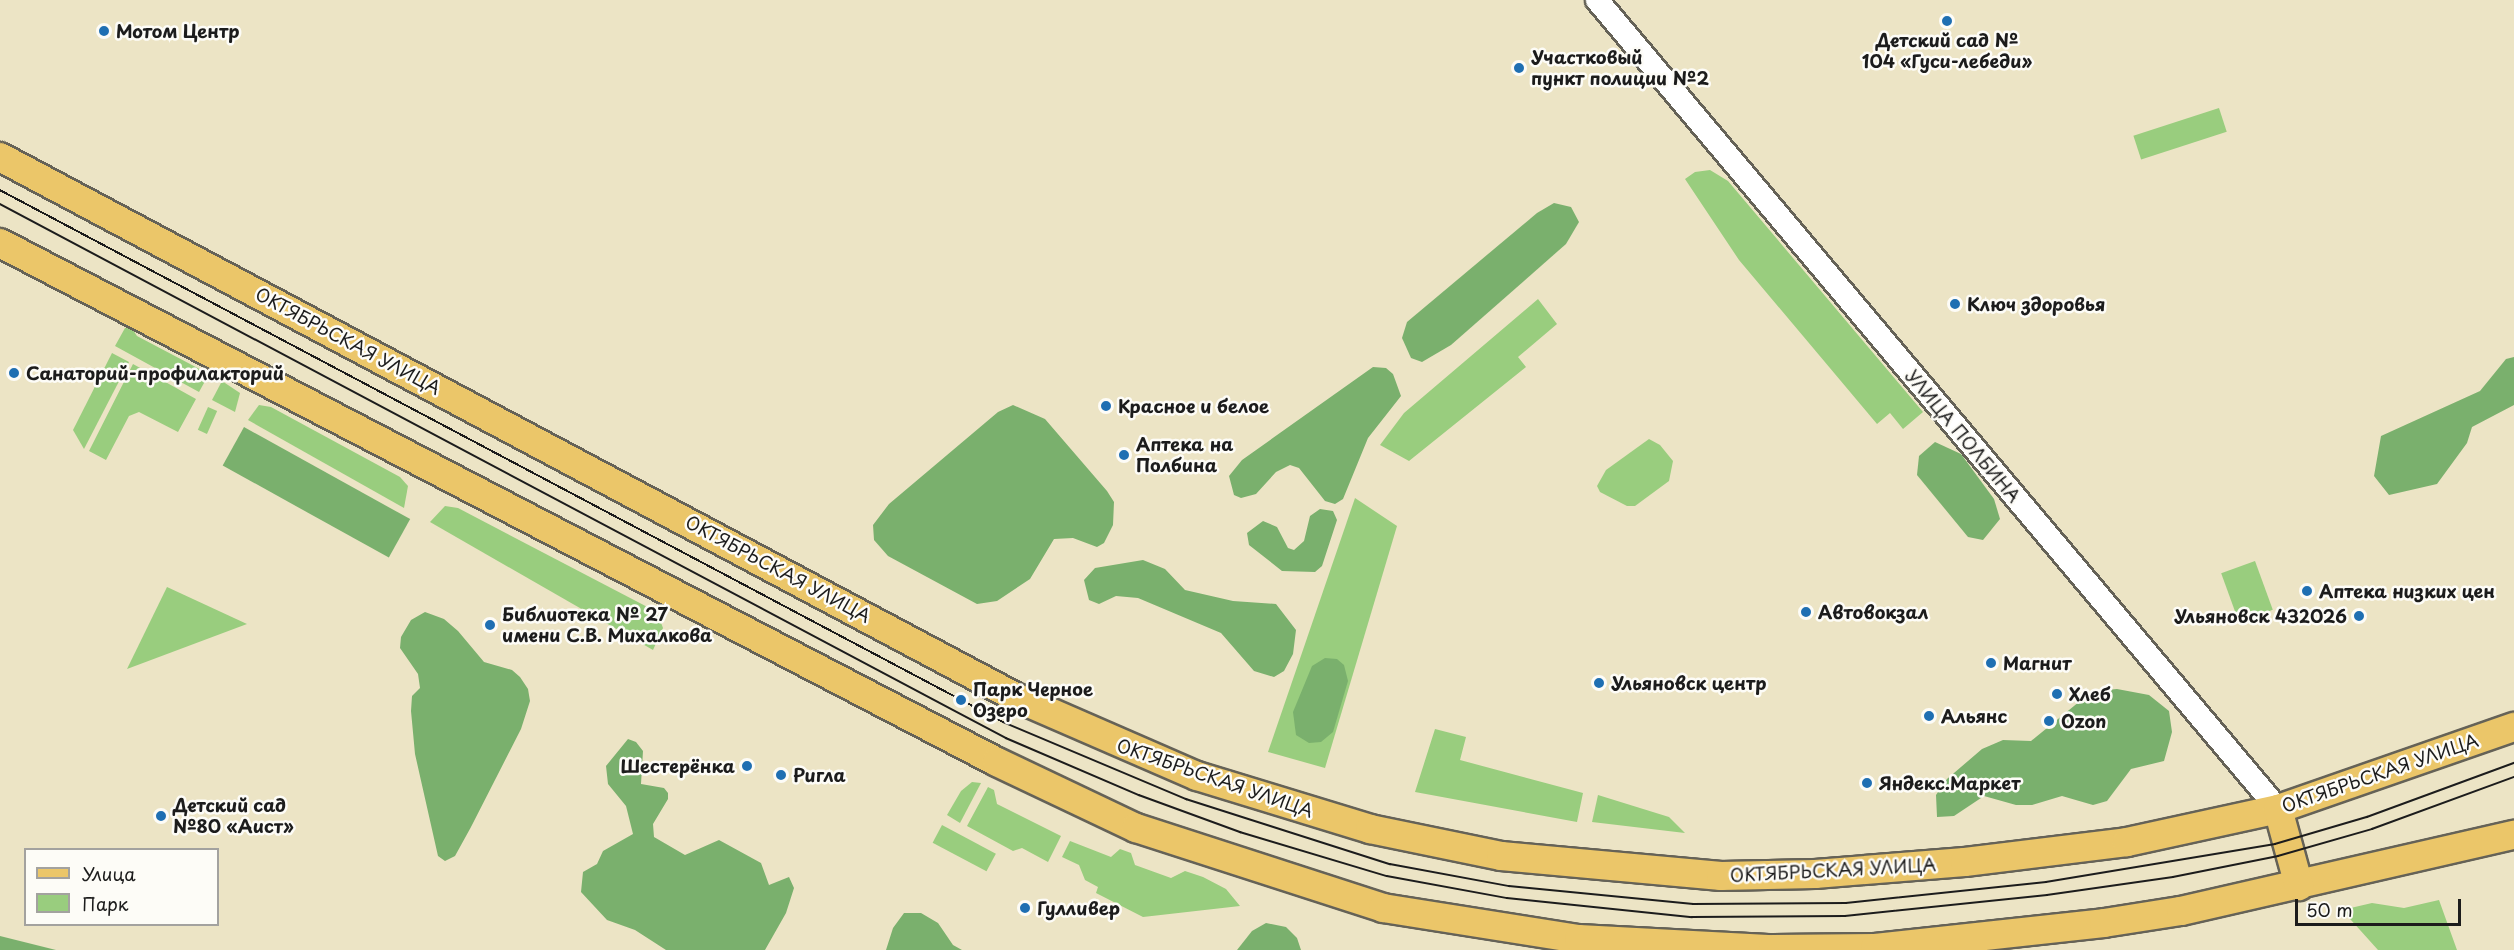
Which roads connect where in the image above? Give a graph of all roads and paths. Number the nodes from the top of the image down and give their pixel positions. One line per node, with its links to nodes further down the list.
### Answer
1 (1597, 0): 5 (street, УЛИЦА ПОЛБИНА)
2 (0, 158): 5 (main road, ОКТЯБРЬСКАЯ УЛИЦА)
3 (0, 243): 7 (main road)
4 (2514, 727): 5 (main road, ОКТЯБРЬСКАЯ УЛИЦА)
5 (2278, 809): 7 (main road, УЛИЦА ПОЛБИНА)
6 (2514, 835): 7 (main road)
7 (2299, 886)

